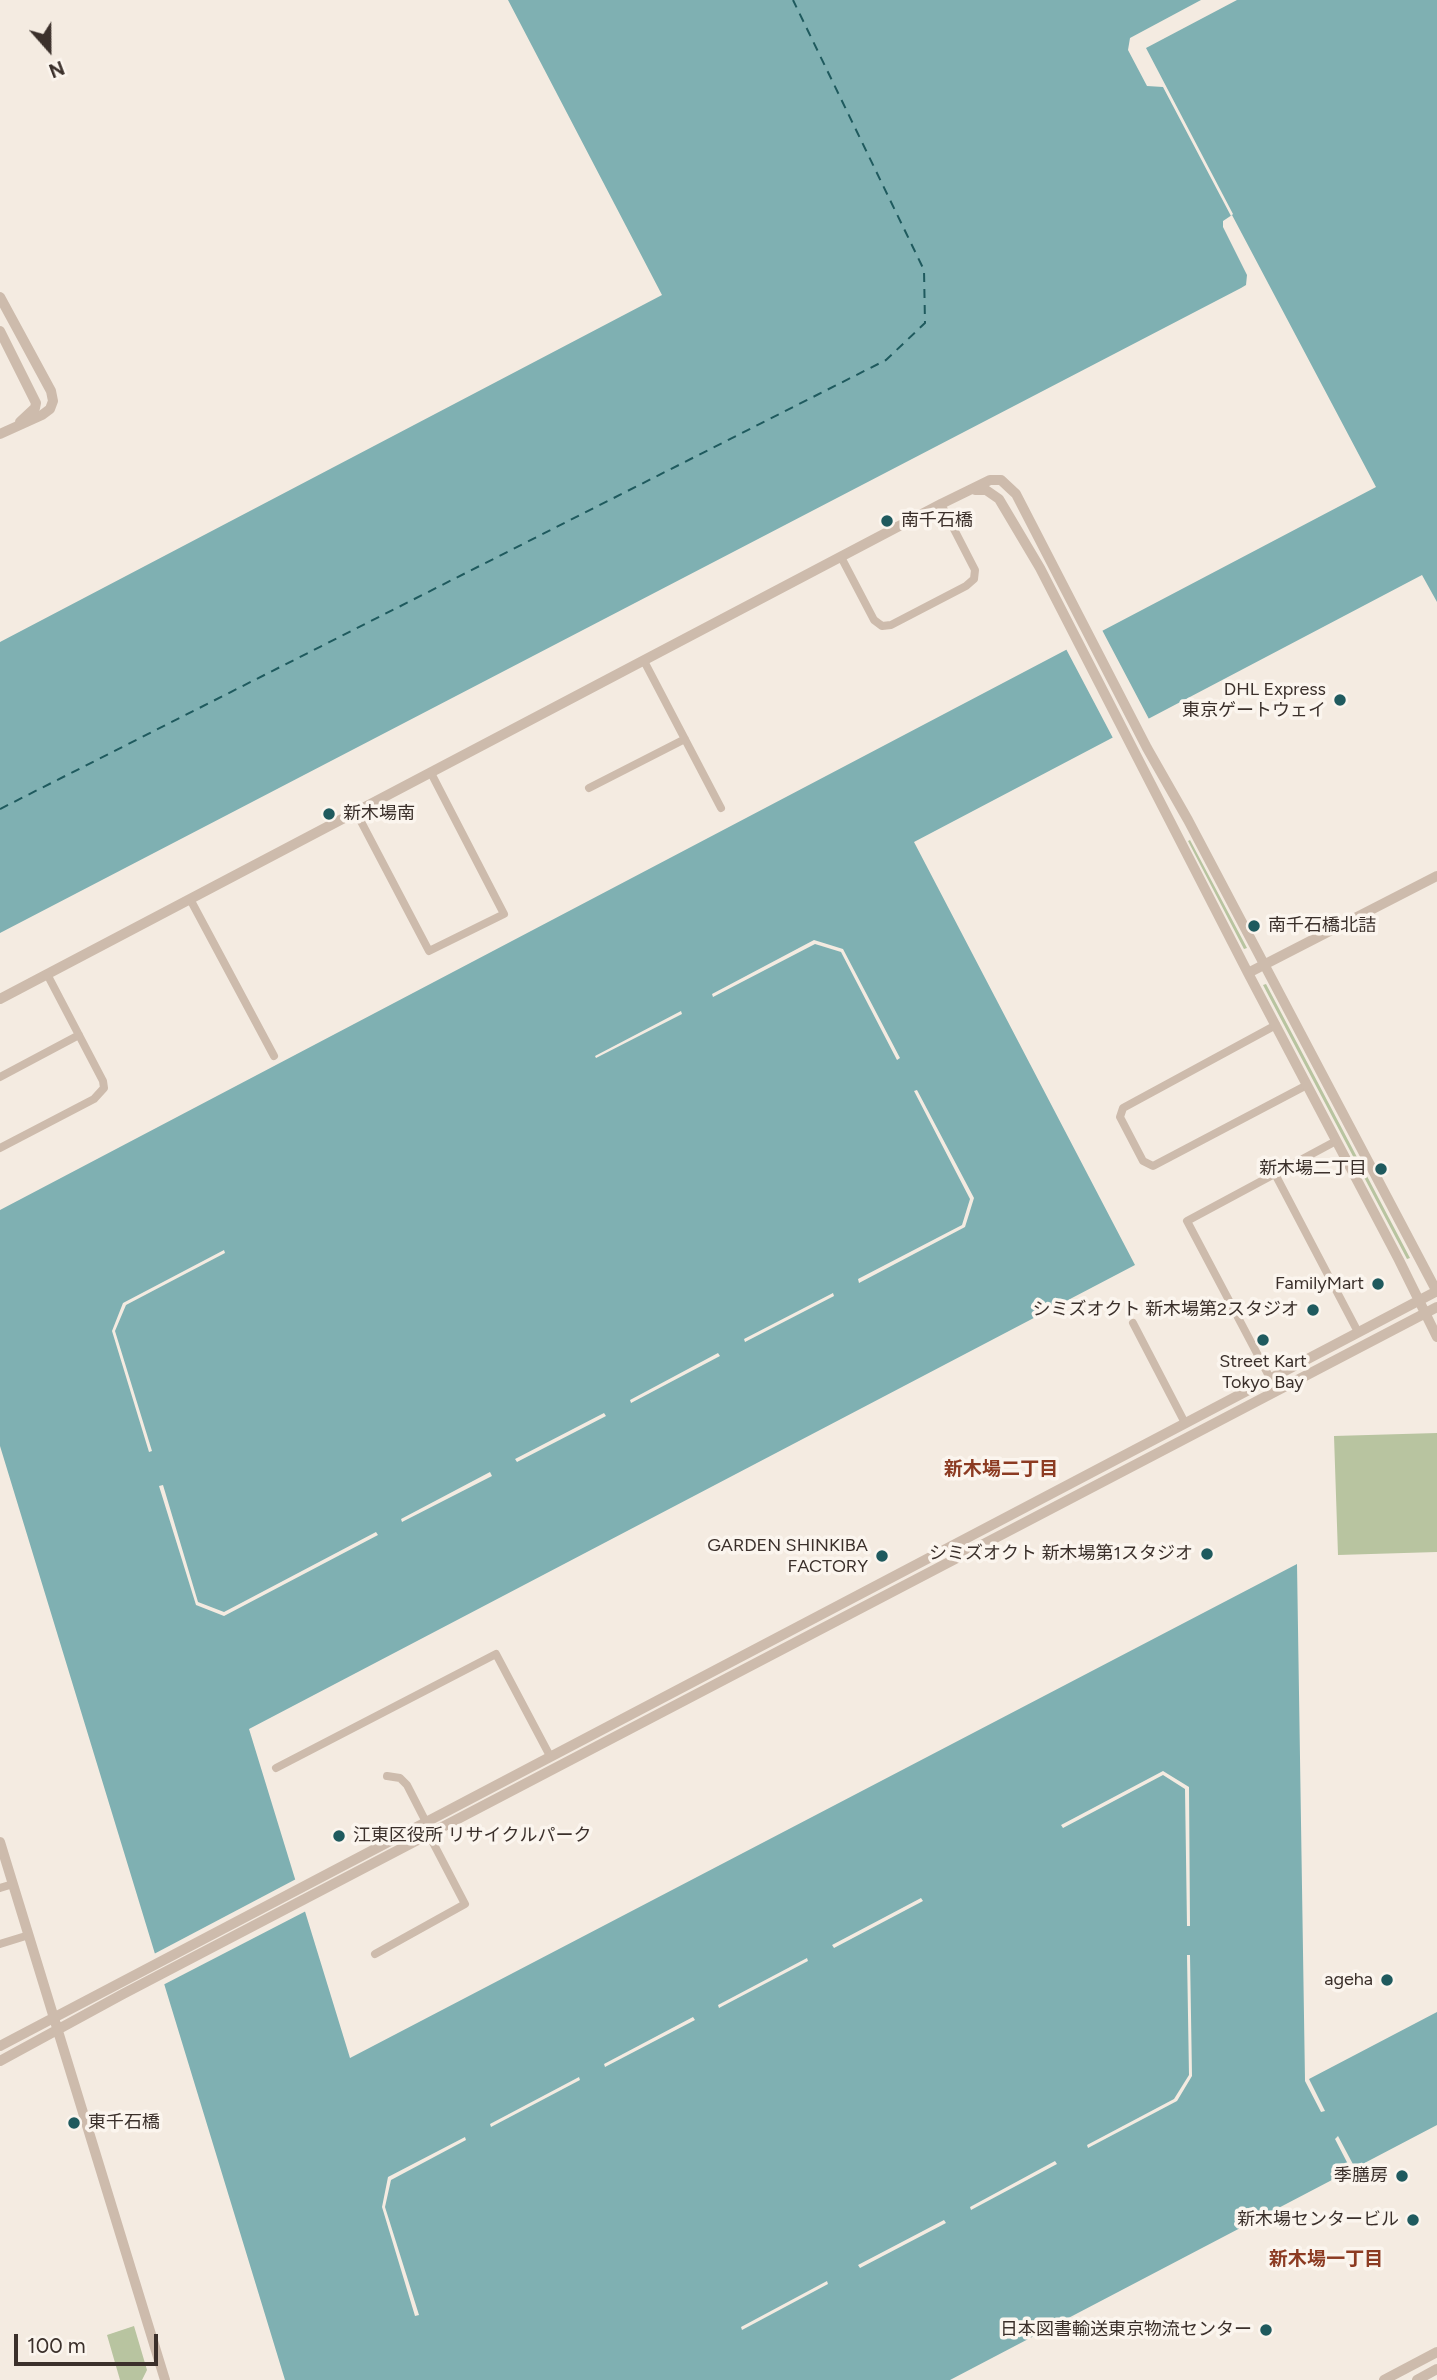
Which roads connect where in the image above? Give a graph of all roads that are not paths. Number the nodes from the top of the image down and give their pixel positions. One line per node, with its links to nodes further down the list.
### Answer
1 (0, 297): 3 (street)
2 (0, 331): 3 (street)
3 (15, 427): 4 (street)
4 (0, 435)
5 (968, 491): 6 (street); 16 (street); 17 (street)
6 (941, 504): 7 (street); 7 (street)
7 (841, 557): 8 (street)
8 (644, 661): 9 (street); 10 (street)
9 (685, 739): 11 (street); 12 (street)
10 (431, 773): 13 (street); 13 (street)
11 (589, 788)
12 (721, 808)
13 (356, 812): 15 (street)
14 (1437, 876): 16 (street)
15 (190, 899): 18 (street); 22 (street)
16 (1265, 965): 17 (street); 28 (street)
17 (1248, 973): 20 (street)
18 (47, 974): 19 (street); 21 (street)
19 (0, 999)
20 (1276, 1025): 24 (street); 24 (street)
21 (79, 1035): 23 (street); 26 (street)
22 (274, 1056)
23 (0, 1077)
24 (1307, 1085): 25 (street)
25 (1336, 1141): 27 (street); 29 (street)
26 (0, 1148)
27 (1275, 1174): 33 (street); 35 (street)
28 (1437, 1291): 29 (street)
29 (1419, 1300): 31 (street); 33 (street)
30 (1437, 1307): 31 (street)
31 (1425, 1313): 34 (street); 38 (street)
32 (1133, 1323): 36 (street)
33 (1357, 1332): 35 (street)
34 (1437, 1338)
35 (1270, 1378): 36 (street)
36 (1185, 1423): 37 (street)
37 (1063, 1487): 38 (street); 39 (street)
38 (1069, 1499): 40 (street)
39 (734, 1659): 40 (street); 41 (street)
40 (741, 1671): 45 (street)
41 (550, 1756): 42 (street); 44 (street)
42 (276, 1769)
43 (387, 1776): 44 (street)
44 (426, 1822): 45 (street); 47 (street)
45 (429, 1835): 47 (street); 52 (street)
46 (0, 1842): 48 (street)
47 (340, 1875): 53 (street)
48 (13, 1884): 49 (street); 50 (street)
49 (0, 1888)
50 (29, 1935): 51 (street); 54 (street)
51 (0, 1944)
52 (374, 1954)
53 (121, 1989): 54 (street); 55 (street)
54 (54, 2018): 55 (street); 56 (street)
55 (58, 2030): 57 (street); 62 (street)
56 (0, 2046)
57 (0, 2061)
58 (1437, 2352): 63 (street)
59 (1437, 2369): 61 (street)
60 (1437, 2376): 61 (street)
61 (1421, 2378)
62 (165, 2380)
63 (1384, 2380)

